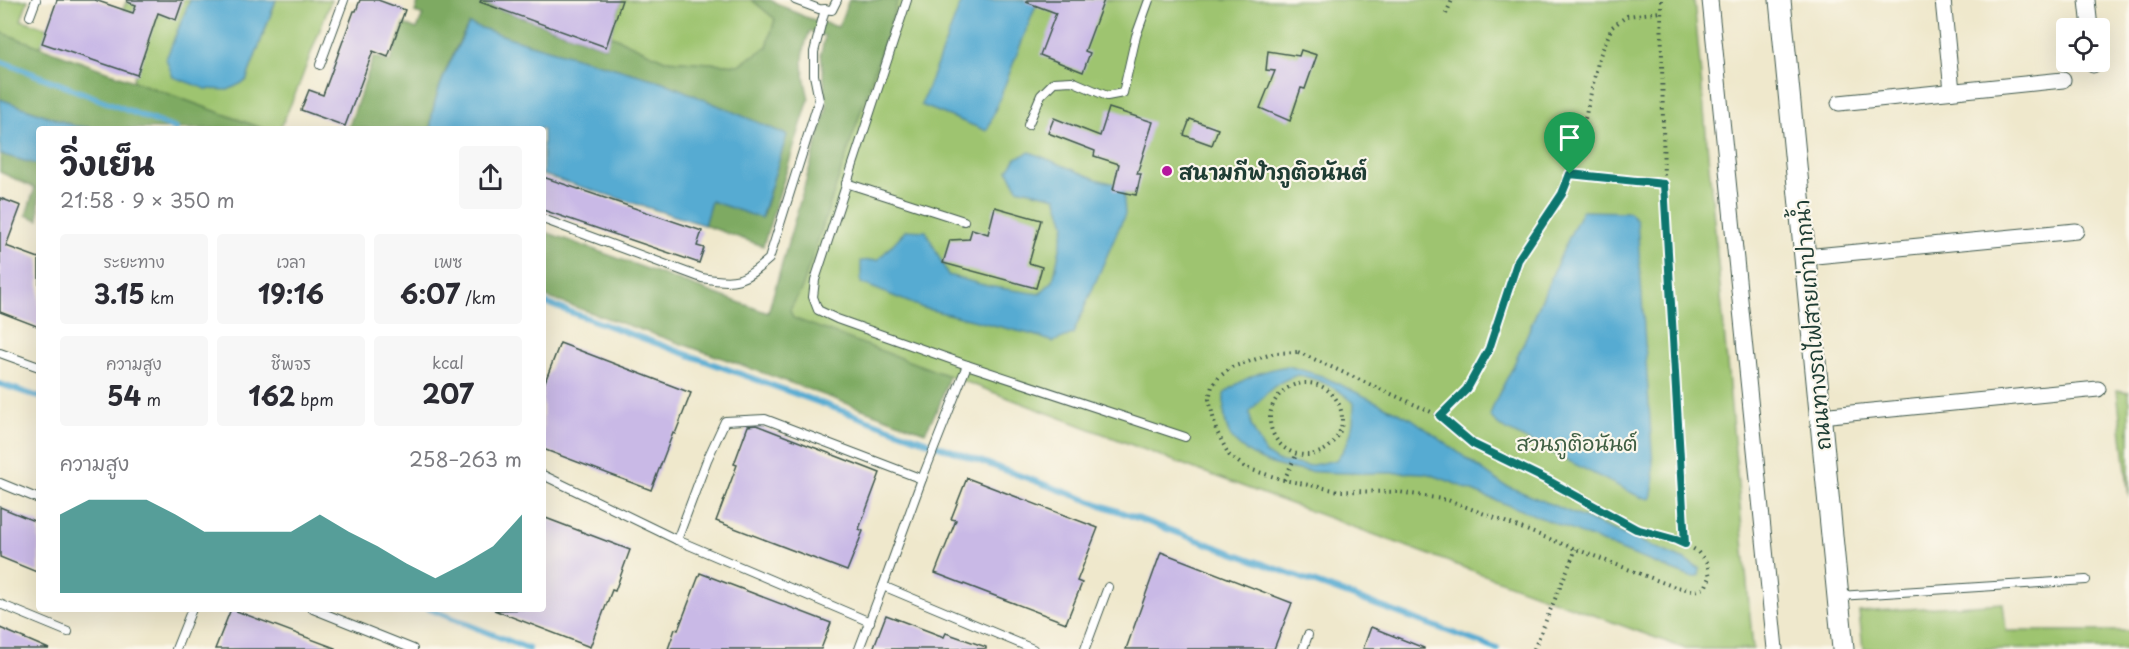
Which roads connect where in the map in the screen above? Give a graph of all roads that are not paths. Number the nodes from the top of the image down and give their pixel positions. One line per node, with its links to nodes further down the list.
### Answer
1 (36, 0): 12 (lane)
2 (344, 0): 14 (lane)
3 (795, 0): 11 (lane)
4 (837, 0): 11 (lane)
5 (907, 0): 19 (lane)
6 (1149, 0): 18 (lane)
7 (1710, 0): 51 (street)
8 (1780, 0): 23 (main road, ถนนทางรถไฟสายเก่าปากน้ำ)
9 (1943, 0): 16 (street)
10 (2087, 0): 13 (street)
11 (825, 9): 20 (lane)
12 (30, 16)
13 (2089, 18)
14 (320, 64)
15 (2062, 80): 16 (street)
16 (1952, 91): 17 (street)
17 (1839, 103)
18 (1028, 126)
19 (846, 183): 21 (lane); 25 (lane)
20 (546, 220)
21 (964, 221)
22 (2076, 231): 23 (street)
23 (1805, 257): 28 (main road, ถนนทางรถไฟสายเก่าปากน้ำ)
24 (0, 353): 26 (lane)
25 (967, 365): 29 (lane); 31 (lane)
26 (36, 366)
27 (2098, 389): 28 (street)
28 (1820, 416): 38 (main road, ถนนทางรถไฟสายเก่าปากน้ำ)
29 (1185, 437)
30 (546, 476): 34 (lane)
31 (922, 480): 34 (lane); 36 (lane)
32 (0, 483): 33 (lane)
33 (36, 498)
34 (677, 540): 42 (lane)
35 (2086, 580): 38 (lane)
36 (883, 586): 42 (lane); 48 (lane)
37 (1108, 587): 49 (lane)
38 (1838, 596): 52 (main road, ถนนทางรถไฟสายเก่าปากน้ำ)
39 (0, 604): 43 (lane)
40 (191, 612): 45 (lane)
41 (320, 612): 46 (lane)
42 (870, 622): 47 (lane)
43 (68, 632)
44 (1308, 635): 50 (lane)
45 (176, 649)
46 (413, 649)
47 (859, 649)
48 (1033, 649)
49 (1085, 649)
50 (1303, 649)
51 (1775, 649)
52 (1843, 649)

